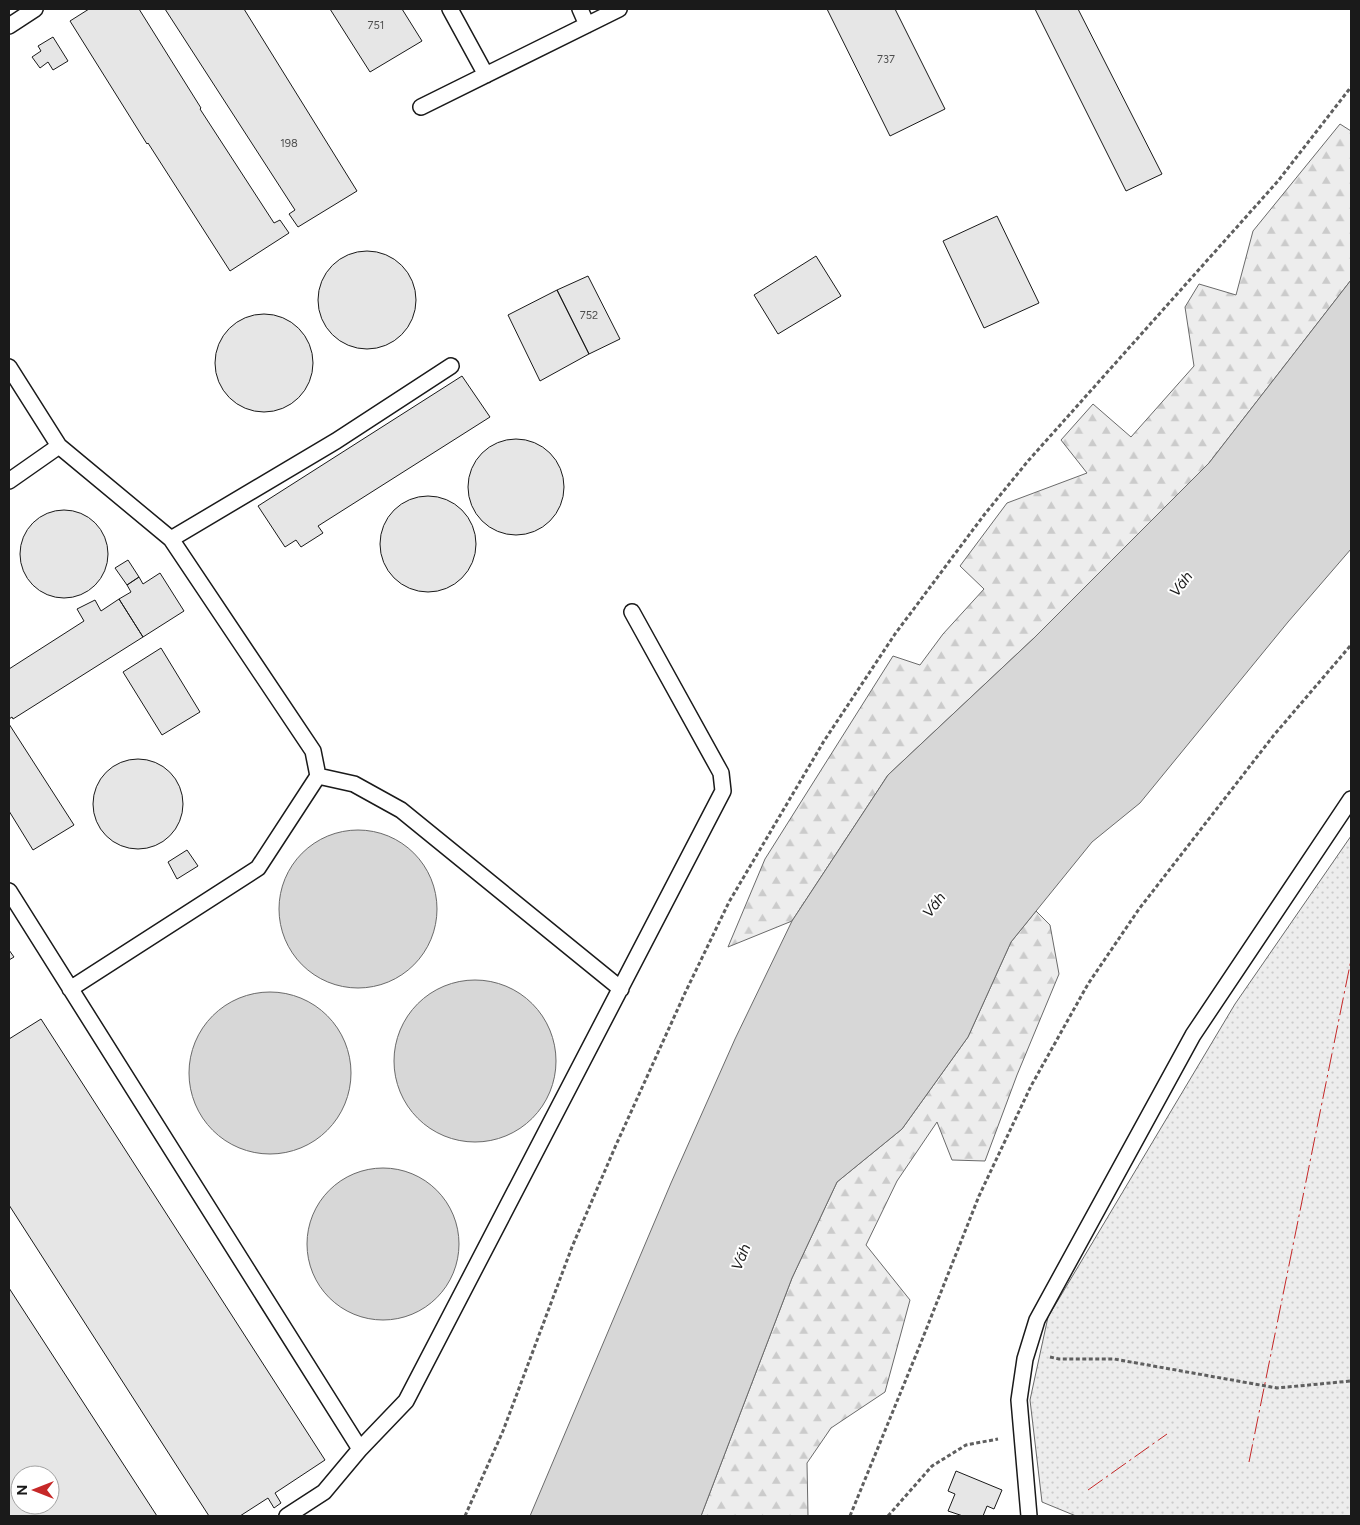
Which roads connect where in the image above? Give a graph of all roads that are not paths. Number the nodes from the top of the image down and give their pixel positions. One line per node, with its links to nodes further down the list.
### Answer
1 (36, 9): 6 (lane)
2 (450, 9): 7 (lane)
3 (580, 9): 5 (lane)
4 (619, 9): 5 (lane)
5 (587, 25): 7 (lane)
6 (9, 26)
7 (486, 75): 8 (lane)
8 (421, 108)
9 (452, 366): 13 (lane)
10 (9, 367): 11 (lane)
11 (59, 446): 12 (lane); 13 (lane)
12 (9, 481)
13 (171, 539): 15 (lane)
14 (632, 612): 19 (lane)
15 (318, 776): 18 (lane); 19 (lane)
16 (1351, 799): 22 (lane)
17 (9, 891): 18 (lane)
18 (70, 989): 20 (lane)
19 (620, 989): 20 (lane)
20 (360, 1449): 21 (lane)
21 (287, 1516)
22 (1029, 1516)

